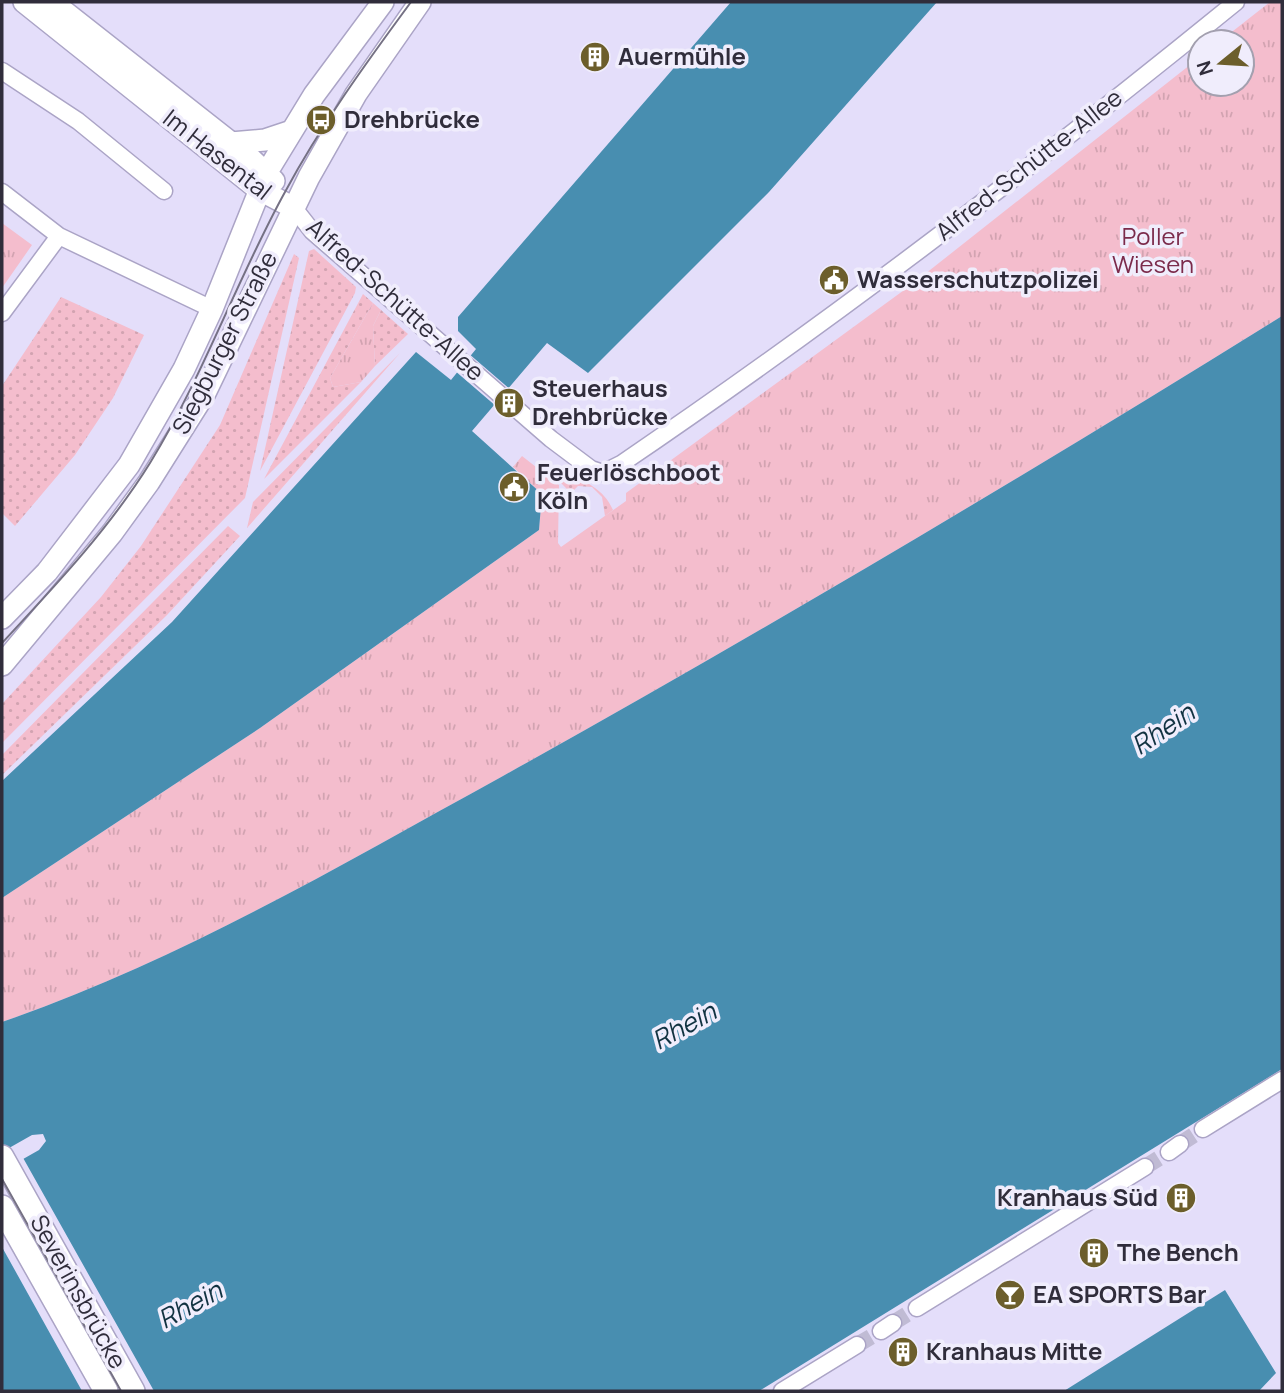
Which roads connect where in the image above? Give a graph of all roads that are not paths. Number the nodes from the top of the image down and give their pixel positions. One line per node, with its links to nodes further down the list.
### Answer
1 (24, 2): 9 (main road, Im Hasental)
2 (52, 2): 8 (main road, Im Hasental)
3 (383, 2): 7 (main road, Siegburger Straße)
4 (421, 2): 12 (main road, Siegburger Straße)
5 (1236, 2): 12 (street, Alfred-Schütte-Allee)
6 (2, 71): 10 (street)
7 (292, 131): 8 (main road); 9 (main road, Siegburger Straße)
8 (231, 143): 9 (main road, Im Hasental)
9 (262, 176): 12 (main road, Im Hasental); 14 (main road, Siegburger Straße)
10 (164, 191)
11 (2, 192): 13 (street)
12 (294, 208): 17 (main road, Siegburger Straße)
13 (59, 236): 14 (street); 15 (street)
14 (212, 309): 16 (main road, Siegburger Straße)
15 (2, 313)
16 (2, 618)
17 (2, 665)
18 (1282, 1080): 19 (street)
19 (1203, 1129)
20 (2, 1157): 26 (main road, Severinsbrücke)
21 (1145, 1167): 23 (street)
22 (2, 1207): 25 (main road, Severinsbrücke)
23 (917, 1308)
24 (857, 1345): 27 (street)
25 (106, 1391)
26 (133, 1391)
27 (782, 1391)

